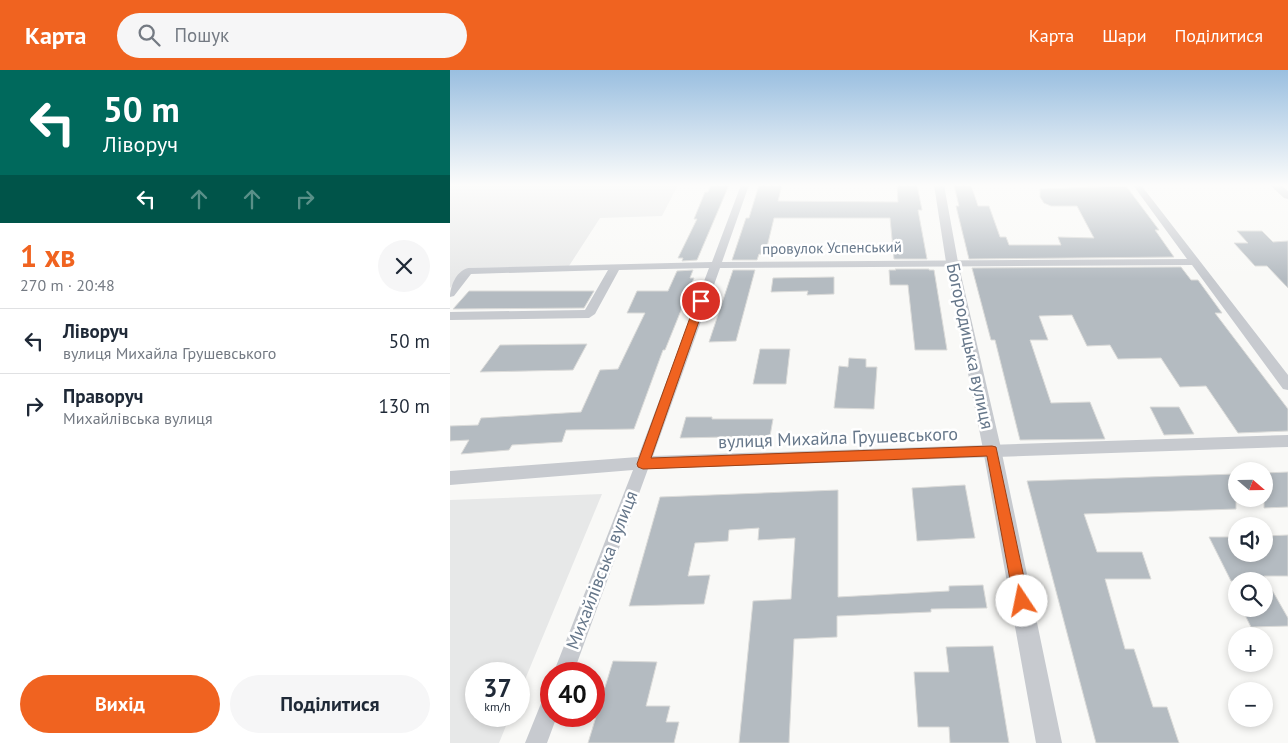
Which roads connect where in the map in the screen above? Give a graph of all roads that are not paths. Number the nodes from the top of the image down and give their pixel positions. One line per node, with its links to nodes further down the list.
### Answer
1 (733, 216): 6 (street, Михайлівська вулиця)
2 (944, 216): 4 (street, Богородицька вулиця)
3 (1161, 216): 5 (street)
4 (952, 262): 5 (street, провулок Успенський); 6 (street, провулок Успенський); 12 (street, Богородицька вулиця)
5 (1195, 262): 10 (street)
6 (714, 264): 7 (street, провулок Успенський); 13 (street, Михайлівська вулиця)
7 (616, 266): 8 (street, провулок Успенський); 9 (street)
8 (450, 294)
9 (450, 316)
10 (1288, 385)
11 (1288, 441): 12 (street, вулиця Михайла Грушевського)
12 (992, 451): 13 (street, вулиця Михайла Грушевського); 18 (street, Богородицька вулиця)
13 (643, 464): 14 (street, вулиця Михайла Грушевського); 15 (street, Михайлівська вулиця)
14 (450, 478)
15 (568, 662)
16 (542, 727): 17 (street)
17 (536, 743)
18 (1049, 743)

